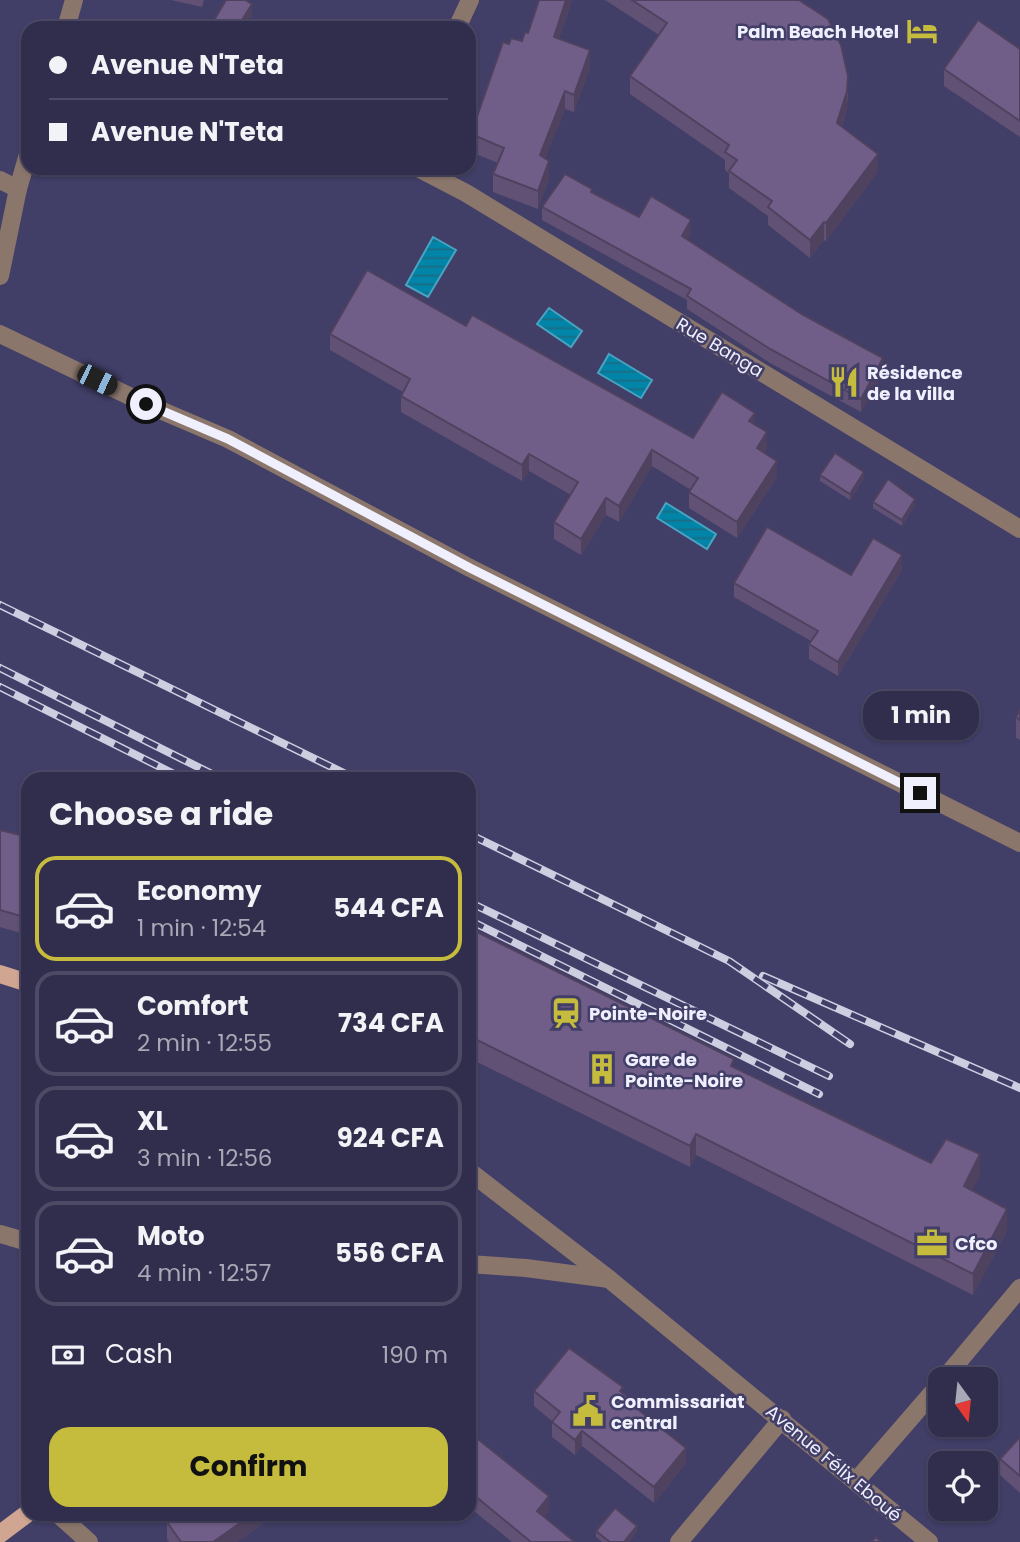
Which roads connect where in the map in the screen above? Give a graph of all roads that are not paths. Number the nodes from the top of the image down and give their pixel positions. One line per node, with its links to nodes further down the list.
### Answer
1 (75, 0): 3 (street)
2 (470, 0): 4 (street)
3 (68, 21)
4 (460, 21)
5 (22, 175): 8 (street)
6 (431, 175): 11 (street, Rue Banga)
7 (0, 180): 8 (street)
8 (18, 189): 9 (street)
9 (0, 276)
10 (0, 334): 12 (street)
11 (1020, 529)
12 (1020, 843)
13 (0, 974): 14 (main road)
14 (21, 981)
15 (476, 1176): 19 (street, Avenue Félix Eboué)
16 (0, 1234): 17 (street)
17 (21, 1240)
18 (476, 1264): 19 (street)
19 (609, 1279): 23 (street, Avenue Félix Eboué)
20 (1020, 1288): 21 (street)
21 (954, 1367)
22 (928, 1398): 24 (street)
23 (782, 1419): 24 (street, Avenue Félix Eboué); 29 (street)
24 (856, 1481): 30 (street, Avenue Félix Eboué)
25 (21, 1518): 27 (main road)
26 (66, 1521): 28 (street)
27 (0, 1534)
28 (89, 1542)
29 (679, 1542)
30 (929, 1542)

